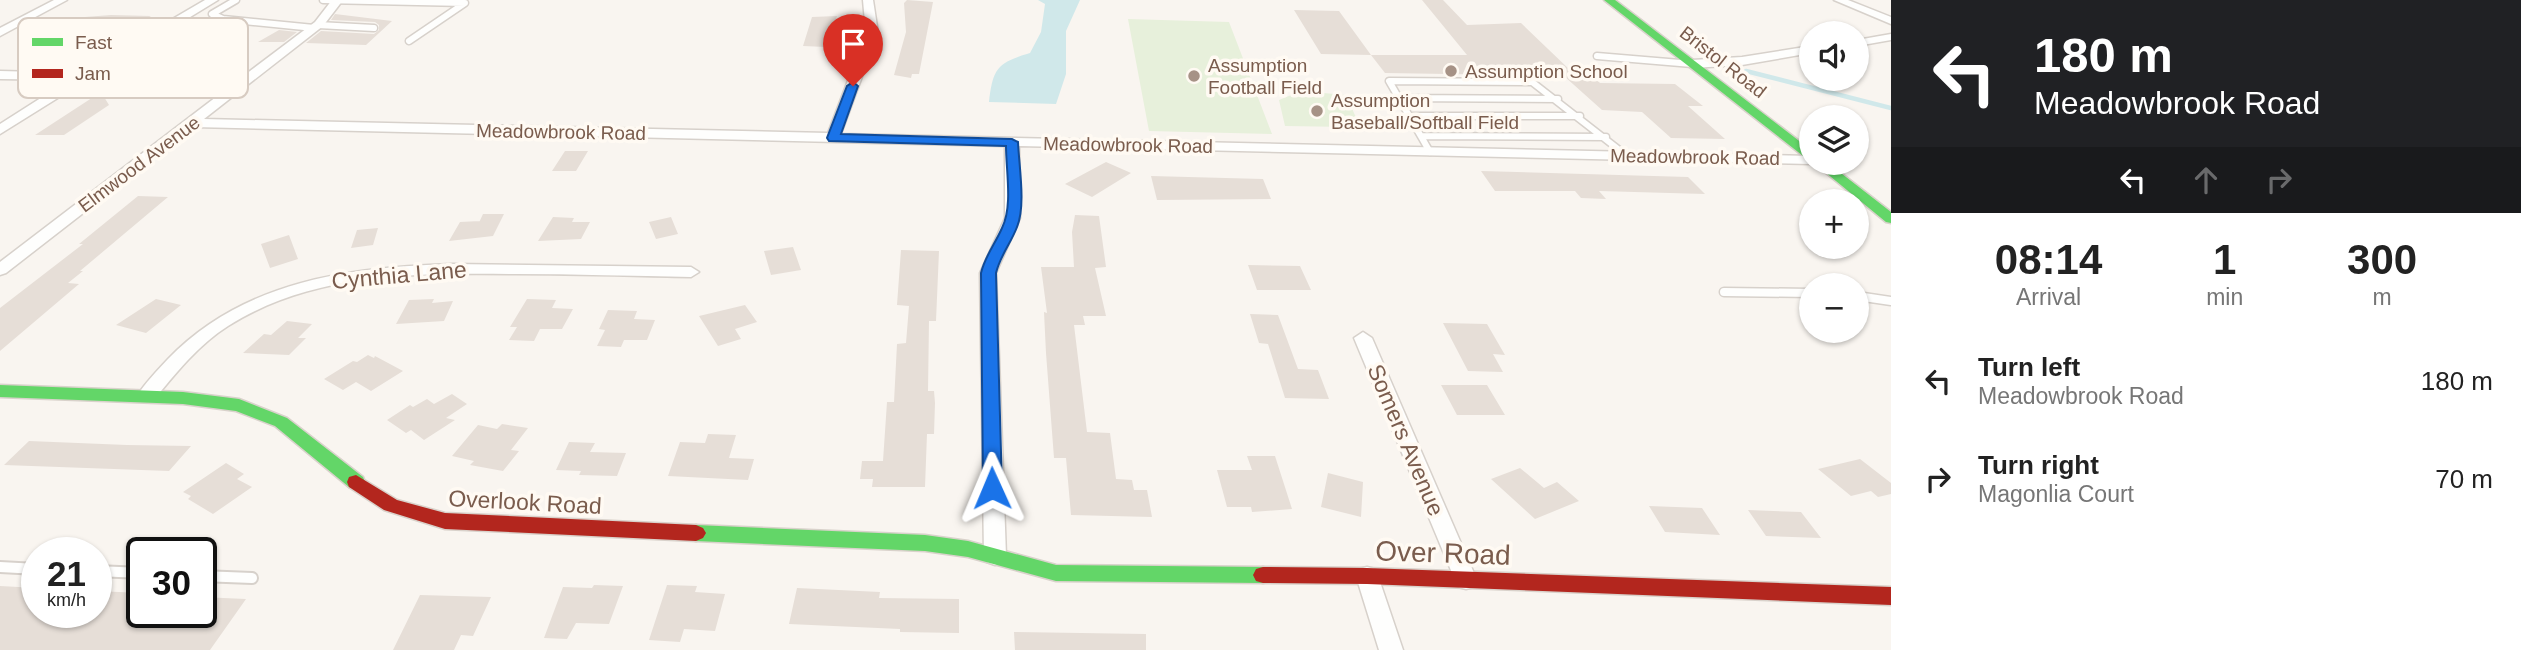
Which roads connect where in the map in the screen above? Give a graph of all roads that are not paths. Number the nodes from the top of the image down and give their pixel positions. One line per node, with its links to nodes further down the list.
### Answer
1 (62, 0): 9 (street)
2 (214, 0): 10 (street)
3 (236, 0): 11 (lane)
4 (323, 0): 5 (lane)
5 (338, 0): 15 (street, Elmwood Avenue); 19 (lane)
6 (868, 0): 37 (street)
7 (1609, 0): 23 (street, Bristol Road)
8 (1839, 0): 13 (street)
9 (28, 18)
10 (183, 18)
11 (221, 18)
12 (248, 21): 15 (lane)
13 (1891, 21)
14 (18, 23): 17 (street)
15 (316, 27): 16 (lane); 26 (street, Elmwood Avenue)
16 (374, 28)
17 (0, 33)
18 (1891, 37): 20 (street)
19 (409, 41)
20 (1869, 41)
21 (1799, 52): 23 (street)
22 (1597, 56): 23 (lane)
23 (1692, 64): 39 (street, Bristol Road)
24 (0, 75): 25 (street)
25 (18, 75)
26 (248, 80)
27 (50, 98): 34 (street)
28 (225, 98): 33 (street, Elmwood Avenue)
29 (1400, 98): 30 (lane); 30 (lane); 31 (lane)
30 (1558, 99): 32 (lane)
31 (1410, 116): 32 (lane); 35 (lane)
32 (1580, 116): 36 (lane)
33 (193, 123): 37 (street, Meadowbrook Road); 45 (street, Elmwood Avenue)
34 (0, 131)
35 (1421, 136): 36 (lane); 40 (lane)
36 (1606, 137): 41 (lane)
37 (833, 138): 38 (street, Meadowbrook Road)
38 (1012, 142): 40 (street, Meadowbrook Road); 54 (street)
39 (1799, 149)
40 (1430, 152): 41 (street, Meadowbrook Road)
41 (1627, 156): 42 (street, Meadowbrook Road)
42 (1799, 158)
43 (1835, 175): 44 (street)
44 (1891, 219)
45 (0, 270)
46 (691, 272): 53 (street, Cynthia Lane)
47 (1724, 292): 48 (lane)
48 (1799, 293)
49 (1869, 298): 50 (lane)
50 (1891, 301)
51 (1363, 338): 60 (street, Somers Avenue)
52 (0, 391): 53 (street, Overlook Road)
53 (146, 396): 54 (street, Overlook Road)
54 (995, 556): 57 (street, Over Road)
55 (0, 567): 56 (lane)
56 (21, 568)
57 (1367, 576): 60 (street, Over Road); 62 (street)
58 (217, 577): 59 (lane)
59 (252, 578)
60 (1466, 580): 61 (street, Over Road)
61 (1891, 596)
62 (1391, 650)

